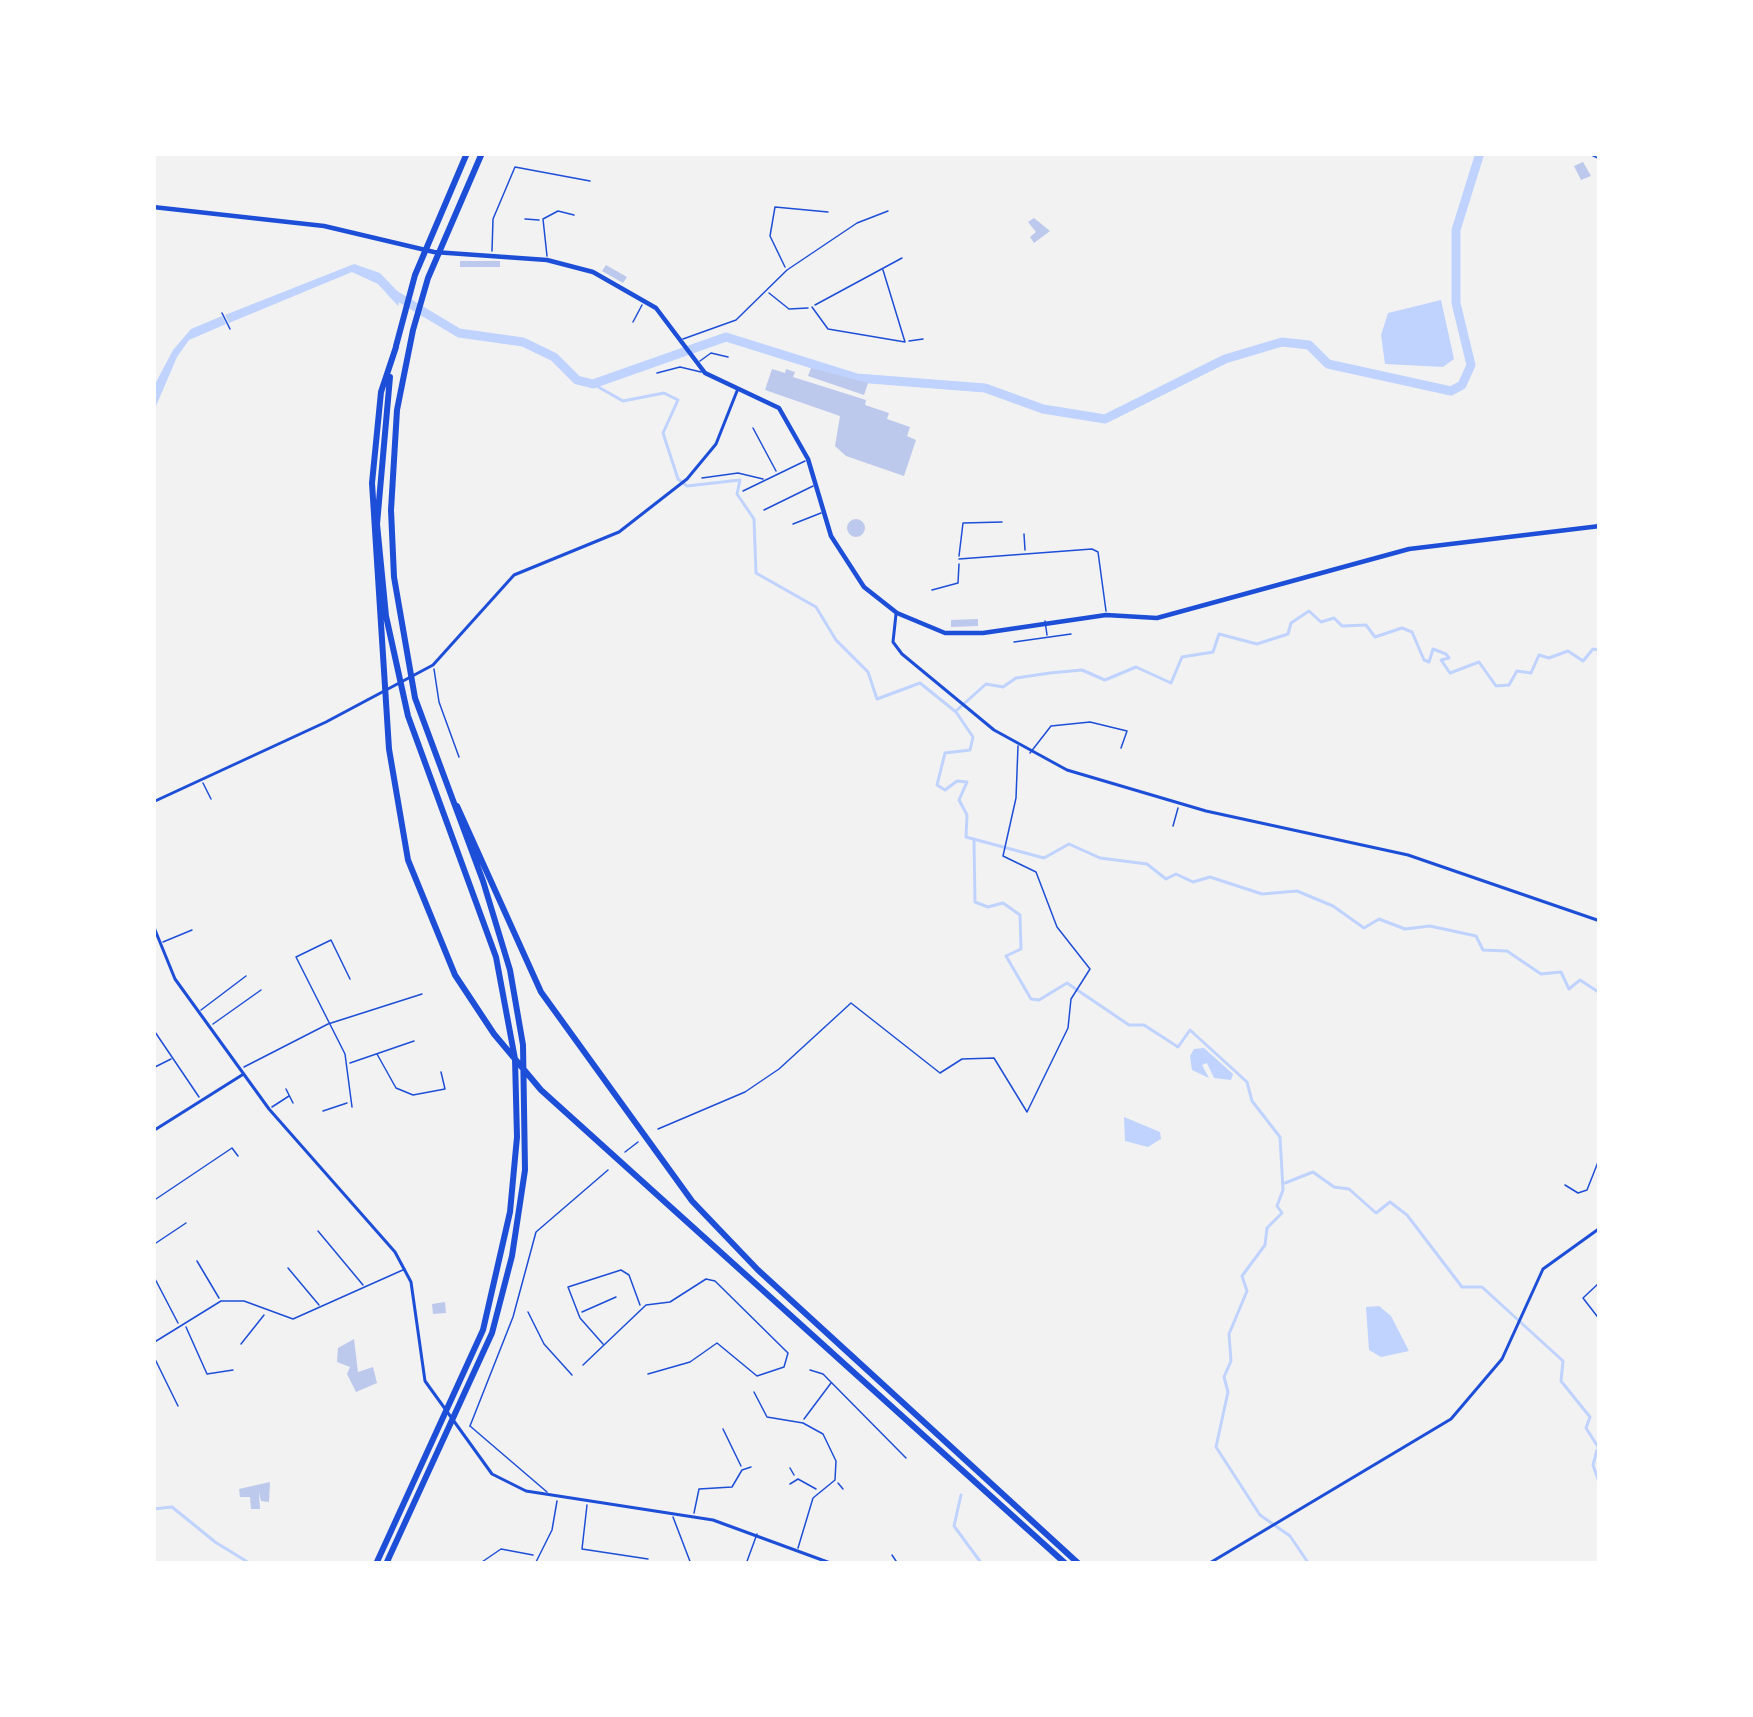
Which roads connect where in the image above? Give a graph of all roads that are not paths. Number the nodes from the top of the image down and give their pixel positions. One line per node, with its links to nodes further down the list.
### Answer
1 (466, 153): 24 (highway)
2 (482, 153): 57 (highway)
3 (1587, 153): 4 (street)
4 (1600, 158)
5 (590, 181): 12 (street)
6 (153, 207): 12 (main road)
7 (888, 211): 15 (street)
8 (828, 212): 15 (street)
9 (574, 215): 11 (street)
10 (525, 219): 11 (street)
11 (543, 219): 14 (street)
12 (492, 255): 14 (main road)
13 (902, 258): 16 (street)
14 (547, 260): 18 (main road)
15 (787, 270): 17 (street)
16 (883, 270): 19 (street); 23 (street)
17 (766, 290): 19 (street); 21 (street)
18 (644, 302): 20 (street); 21 (main road)
19 (812, 307): 23 (street)
20 (633, 322)
21 (683, 338): 26 (main road)
22 (923, 339): 23 (street)
23 (905, 342)
24 (396, 347): 155 (highway); 163 (highway)
25 (728, 357): 26 (street)
26 (697, 363): 28 (main road)
27 (658, 373): 28 (street)
28 (705, 373): 29 (main road)
29 (737, 391): 31 (main road); 52 (street)
30 (753, 428): 32 (street)
31 (808, 459): 32 (street); 35 (main road)
32 (777, 474): 34 (street)
33 (703, 478): 34 (street)
34 (766, 480): 36 (street)
35 (816, 484): 37 (street); 38 (main road)
36 (743, 491)
37 (764, 510)
38 (824, 512): 40 (street); 46 (main road)
39 (1002, 522): 44 (street)
40 (793, 524)
41 (1600, 526): 47 (main road)
42 (1024, 534): 43 (street)
43 (1026, 554): 44 (street); 47 (street)
44 (959, 559): 45 (street)
45 (932, 590)
46 (897, 613): 48 (main road); 53 (street)
47 (1106, 615): 48 (main road)
48 (1045, 621): 50 (street)
49 (1071, 634): 50 (street)
50 (1048, 637): 51 (street)
51 (1014, 642)
52 (431, 666): 56 (street); 58 (street)
53 (1018, 746): 55 (street); 90 (street)
54 (1121, 748): 55 (street)
55 (1030, 753): 61 (street)
56 (459, 757)
57 (436, 765): 156 (highway); 164 (highway)
58 (202, 779): 59 (street); 60 (street)
59 (217, 791)
60 (153, 802)
61 (1179, 805): 62 (street); 63 (street)
62 (1173, 826)
63 (1600, 921)
64 (153, 925): 66 (street)
65 (192, 930): 66 (street)
66 (159, 944): 71 (street)
67 (245, 976): 71 (street)
68 (350, 979): 72 (street)
69 (261, 990): 73 (street)
70 (422, 994): 72 (street)
71 (199, 1011): 73 (street)
72 (328, 1024): 80 (street); 82 (street)
73 (210, 1027): 82 (street)
74 (153, 1028): 79 (street)
75 (414, 1041): 76 (street)
76 (409, 1043): 77 (street); 78 (street)
77 (411, 1049)
78 (377, 1054): 80 (street); 83 (street)
79 (173, 1058): 81 (street); 86 (street)
80 (346, 1064): 89 (street)
81 (153, 1068)
82 (242, 1072): 86 (street); 88 (street)
83 (441, 1072)
84 (286, 1090): 85 (street)
85 (289, 1096): 87 (street); 88 (street)
86 (201, 1101): 91 (street)
87 (293, 1103)
88 (269, 1109): 105 (street)
89 (322, 1111)
90 (658, 1130)
91 (153, 1131)
92 (638, 1142): 93 (street)
93 (625, 1152)
94 (238, 1156): 98 (street)
95 (1600, 1157): 97 (street)
96 (608, 1170): 139 (street)
97 (1565, 1185)
98 (153, 1201)
99 (186, 1223): 102 (street)
100 (1600, 1228): 165 (street)
101 (318, 1231): 110 (street)
102 (153, 1245)
103 (197, 1261): 112 (street)
104 (288, 1268): 114 (street)
105 (405, 1269): 110 (street); 143 (street)
106 (153, 1275): 108 (street)
107 (1600, 1282): 118 (street)
108 (158, 1284): 109 (street); 119 (street)
109 (153, 1288)
110 (364, 1288): 114 (street)
111 (616, 1297): 117 (street)
112 (221, 1301): 115 (street); 119 (street)
113 (643, 1307): 117 (street); 122 (street); 127 (street)
114 (321, 1309): 115 (street)
115 (266, 1311): 121 (street)
116 (528, 1312): 128 (street)
117 (579, 1314): 122 (street)
118 (1600, 1320)
119 (182, 1325): 120 (street); 125 (street)
120 (153, 1342)
121 (241, 1344)
122 (603, 1344): 124 (street)
123 (153, 1355): 131 (street)
124 (583, 1365)
125 (232, 1370)
126 (810, 1370): 129 (street)
127 (648, 1374)
128 (572, 1375)
129 (831, 1384): 132 (street); 134 (street)
130 (754, 1392): 132 (street)
131 (178, 1406)
132 (803, 1423): 140 (street)
133 (723, 1429): 137 (street)
134 (907, 1458)
135 (752, 1467): 137 (street)
136 (790, 1468): 138 (street)
137 (742, 1470): 149 (street)
138 (794, 1479): 141 (street); 144 (street)
139 (530, 1480): 143 (street); 145 (street)
140 (835, 1480): 142 (street); 144 (street)
141 (790, 1484)
142 (843, 1489)
143 (526, 1491): 145 (street)
144 (818, 1492): 151 (street)
145 (550, 1495): 146 (street)
146 (558, 1497): 147 (street); 153 (street)
147 (587, 1501): 148 (street); 154 (street)
148 (671, 1513): 149 (street); 159 (street)
149 (693, 1517): 150 (street)
150 (757, 1534): 151 (street); 160 (street)
151 (797, 1548): 161 (street)
152 (892, 1555): 162 (street)
153 (537, 1556): 157 (street); 158 (street)
154 (648, 1559)
155 (376, 1564)
156 (386, 1564)
157 (478, 1564)
158 (535, 1564)
159 (691, 1564)
160 (746, 1564)
161 (833, 1564)
162 (898, 1564)
163 (1066, 1564)
164 (1078, 1564)
165 (1208, 1564)

